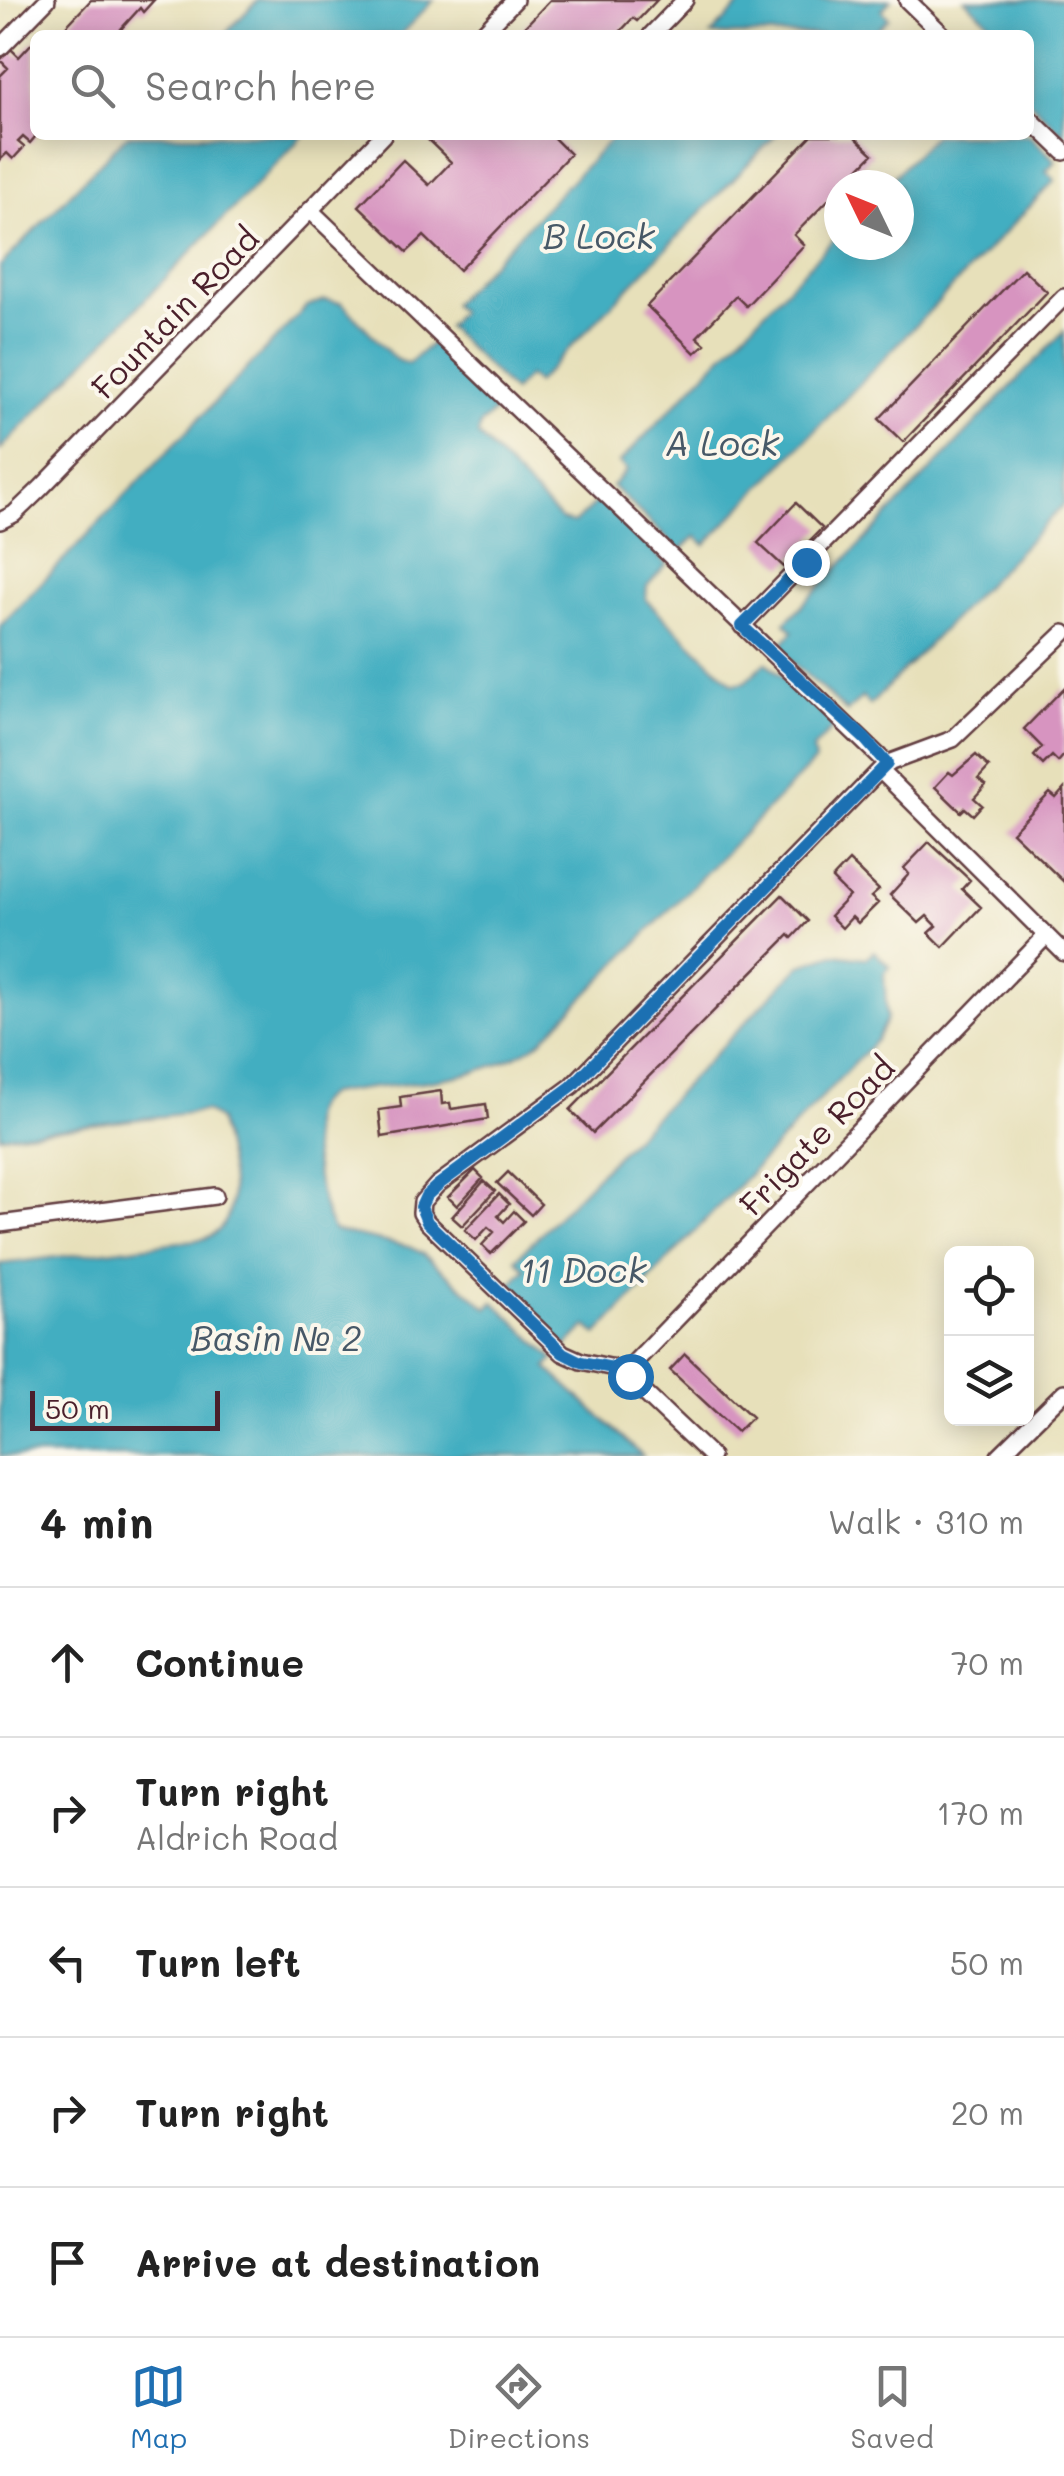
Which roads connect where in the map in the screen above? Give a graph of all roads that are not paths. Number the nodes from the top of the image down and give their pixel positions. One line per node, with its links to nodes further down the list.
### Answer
1 (47, 0): 8 (lane)
2 (515, 0): 5 (lane)
3 (685, 0): 6 (lane)
4 (907, 0): 7 (lane)
5 (486, 30)
6 (656, 30)
7 (939, 30)
8 (0, 48)
9 (1034, 123): 11 (lane)
10 (379, 140): 12 (lane, Fountain Road)
11 (1064, 152)
12 (310, 210): 14 (lane, Fountain Road); 15 (lane)
13 (1064, 296): 15 (lane)
14 (0, 521)
15 (742, 626): 17 (lane)
16 (1064, 632): 17 (lane)
17 (883, 767): 18 (lane); 22 (lane)
18 (1046, 936): 19 (lane); 22 (lane, Frigate Road)
19 (1064, 953)
20 (216, 1196): 21 (lane)
21 (0, 1224)
22 (629, 1372): 24 (lane)
23 (1064, 1392): 25 (lane)
24 (711, 1456)
25 (999, 1456)

